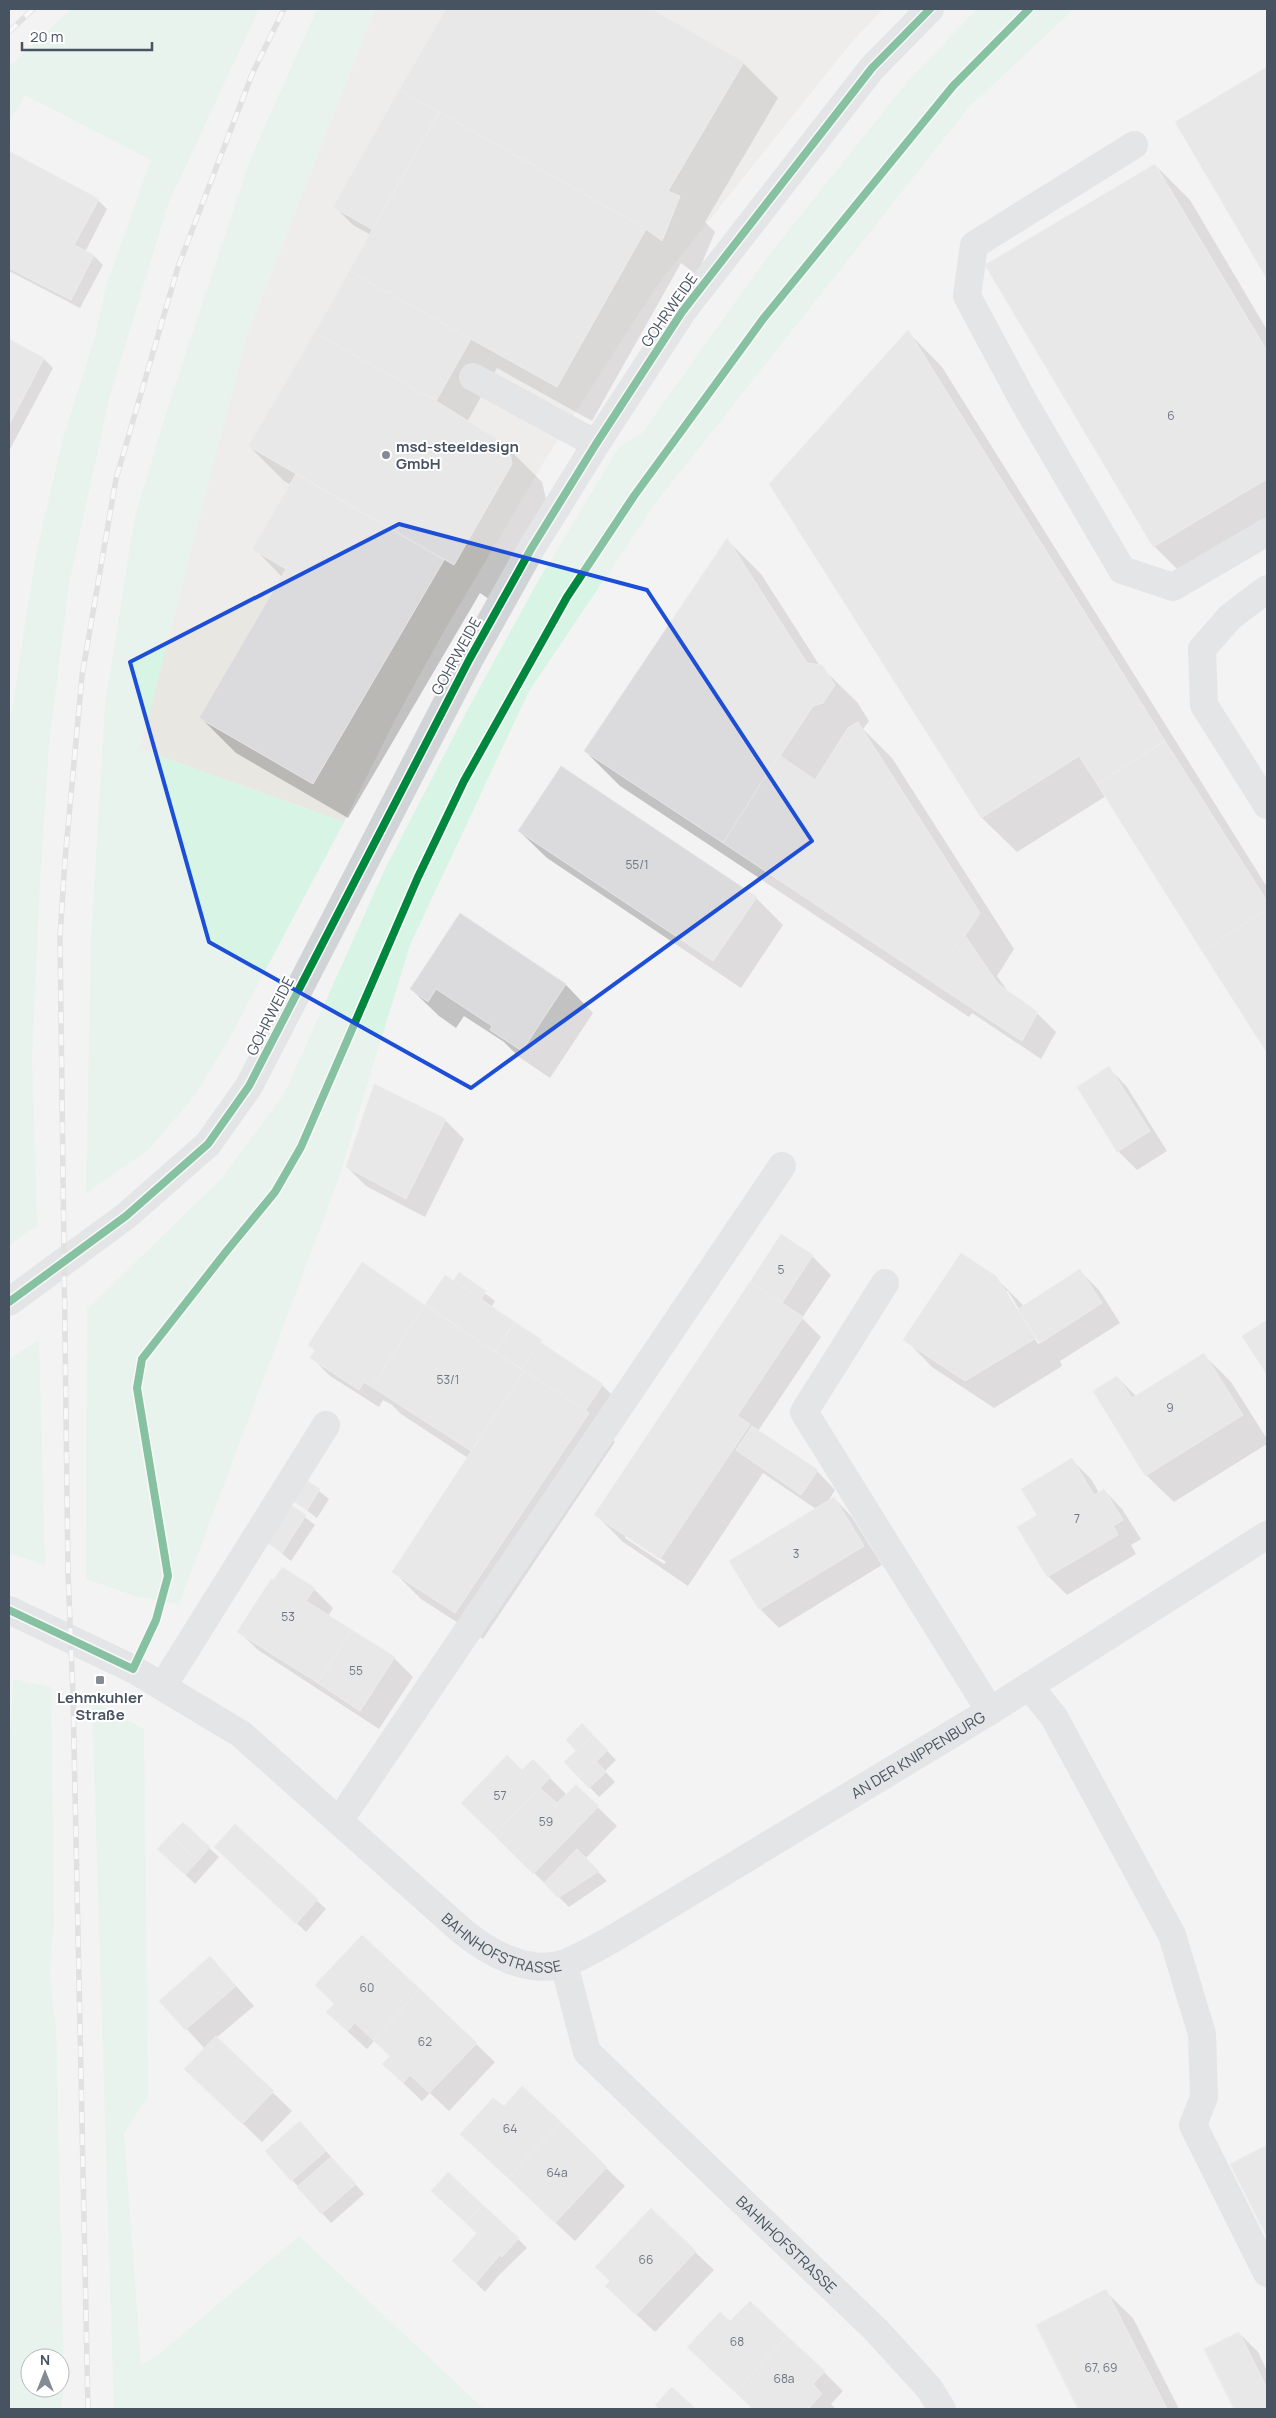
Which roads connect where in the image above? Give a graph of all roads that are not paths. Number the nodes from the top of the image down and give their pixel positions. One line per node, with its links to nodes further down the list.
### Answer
1 (930, 9): 4 (street, GOHRWEIDE)
2 (1134, 145): 5 (street)
3 (473, 377): 4 (street)
4 (596, 444): 10 (street, GOHRWEIDE)
5 (1267, 532)
6 (1267, 589): 7 (street)
7 (1267, 805)
8 (782, 1166): 17 (street)
9 (885, 1283): 16 (street)
10 (9, 1302)
11 (326, 1425): 14 (street)
12 (1267, 1536): 15 (street, AN DER KNIPPENBURG)
13 (9, 1610): 14 (street, BAHNHOFSTRASSE)
14 (162, 1686): 17 (street, BAHNHOFSTRASSE)
15 (1029, 1686): 16 (street, AN DER KNIPPENBURG); 19 (street)
16 (990, 1711): 18 (street, AN DER KNIPPENBURG)
17 (338, 1821): 18 (street, BAHNHOFSTRASSE)
18 (564, 1964): 20 (street, BAHNHOFSTRASSE)
19 (1267, 2273)
20 (942, 2409)

